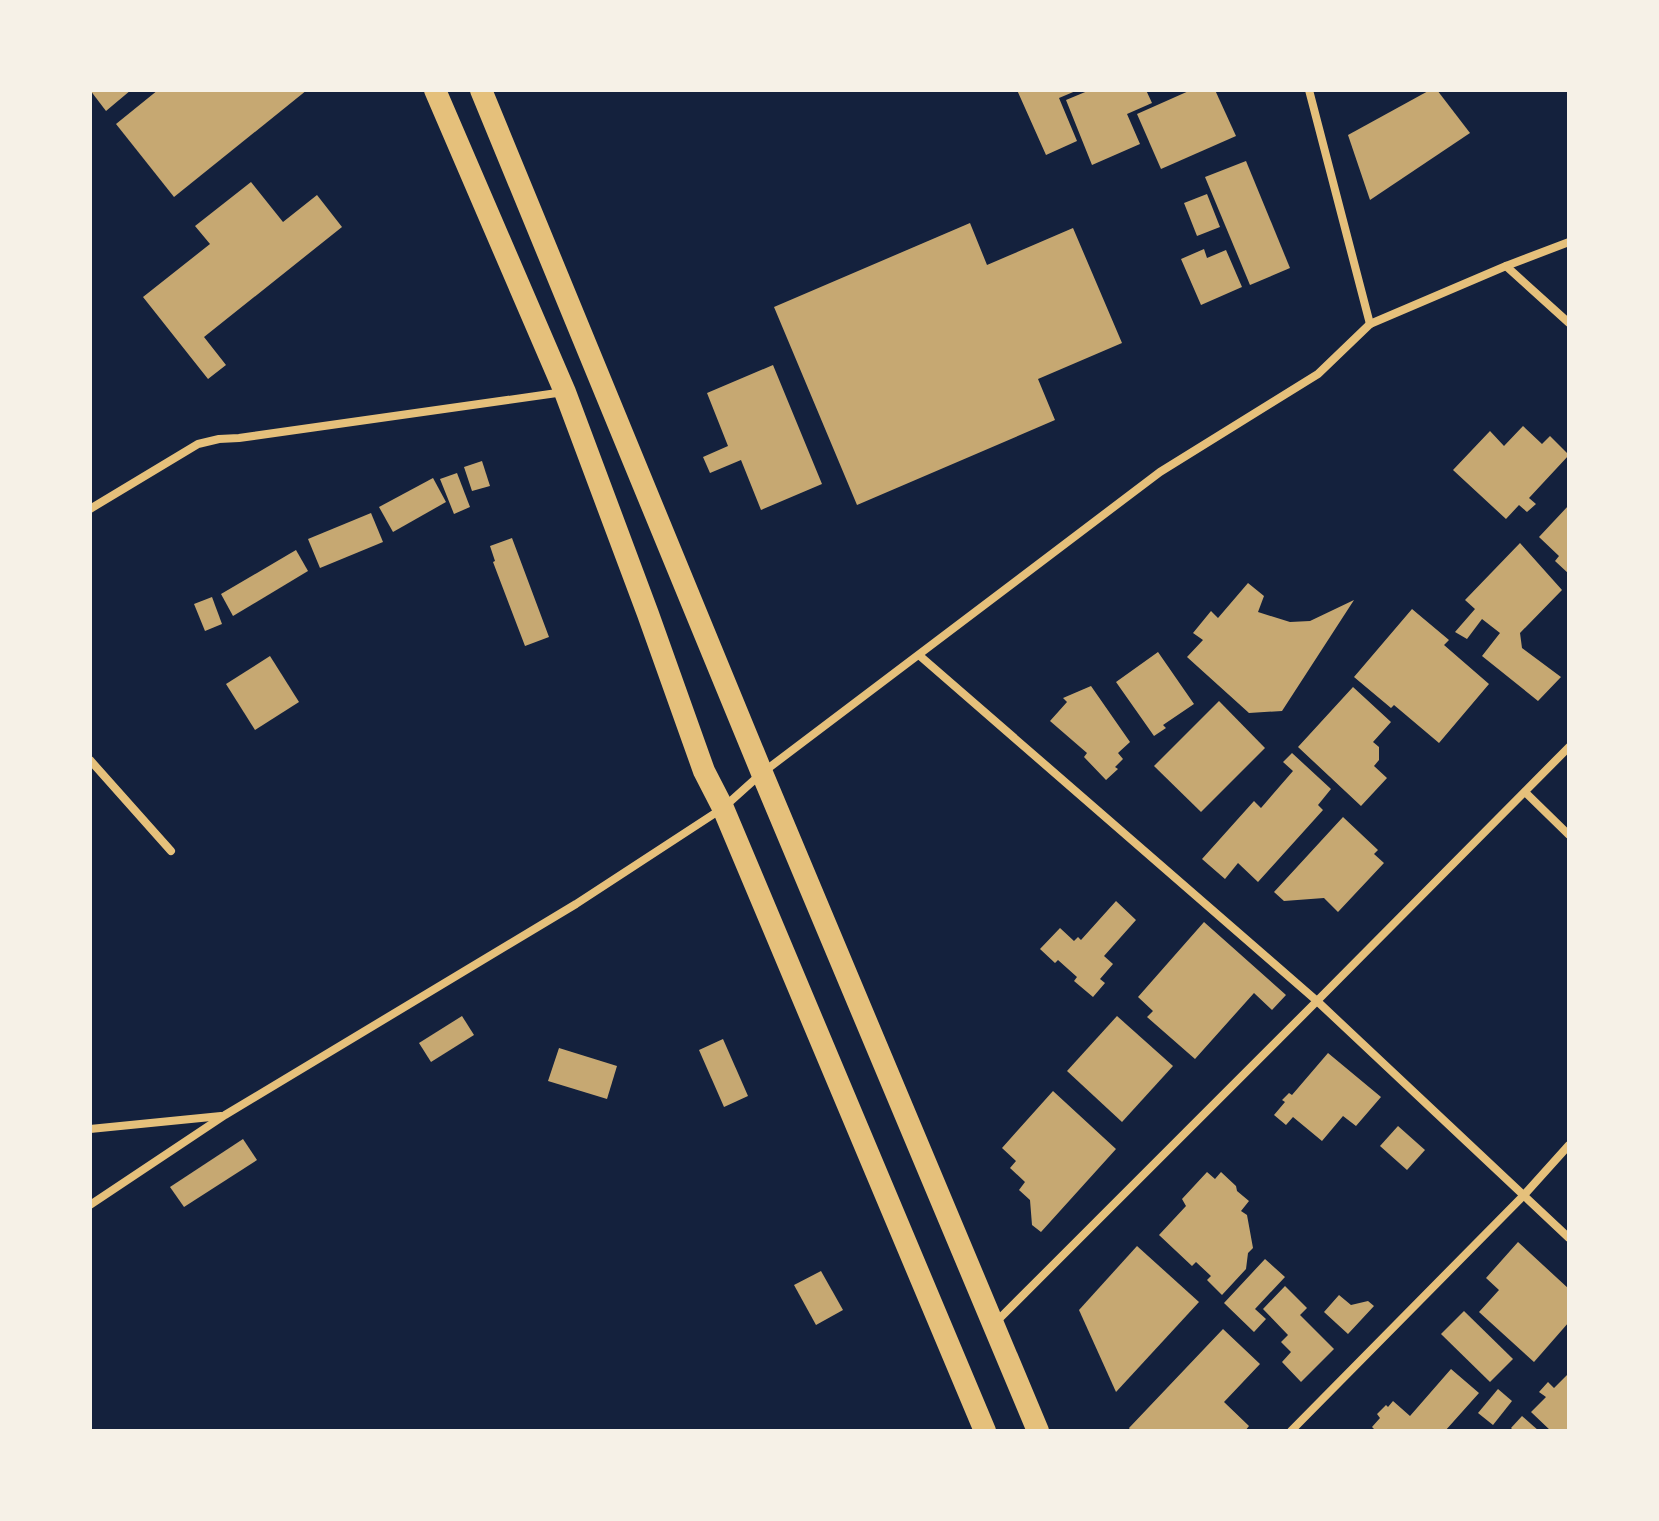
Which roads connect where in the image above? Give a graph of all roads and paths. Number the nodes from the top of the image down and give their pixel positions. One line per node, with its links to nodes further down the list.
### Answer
1 (435, 90): 8 (highway)
2 (481, 90): 13 (highway)
3 (1309, 90): 7 (street)
4 (1569, 242): 5 (street)
5 (1506, 266): 6 (street); 7 (street)
6 (1569, 323)
7 (1370, 324): 10 (street)
8 (565, 392): 9 (street); 15 (highway)
9 (90, 509)
10 (920, 656): 13 (street); 18 (street)
11 (1569, 747): 14 (street)
12 (90, 760): 17 (street)
13 (762, 773): 15 (street); 25 (highway)
14 (1525, 792): 16 (street); 18 (street)
15 (723, 808): 19 (street); 26 (highway)
16 (1569, 835)
17 (171, 851)
18 (1317, 1001): 22 (street); 25 (street)
19 (225, 1115): 20 (street); 23 (street)
20 (90, 1129)
21 (1569, 1145): 22 (street)
22 (1524, 1195): 24 (street); 28 (street)
23 (90, 1205)
24 (1569, 1238)
25 (993, 1325): 27 (highway)
26 (985, 1431)
27 (1038, 1431)
28 (1291, 1431)

